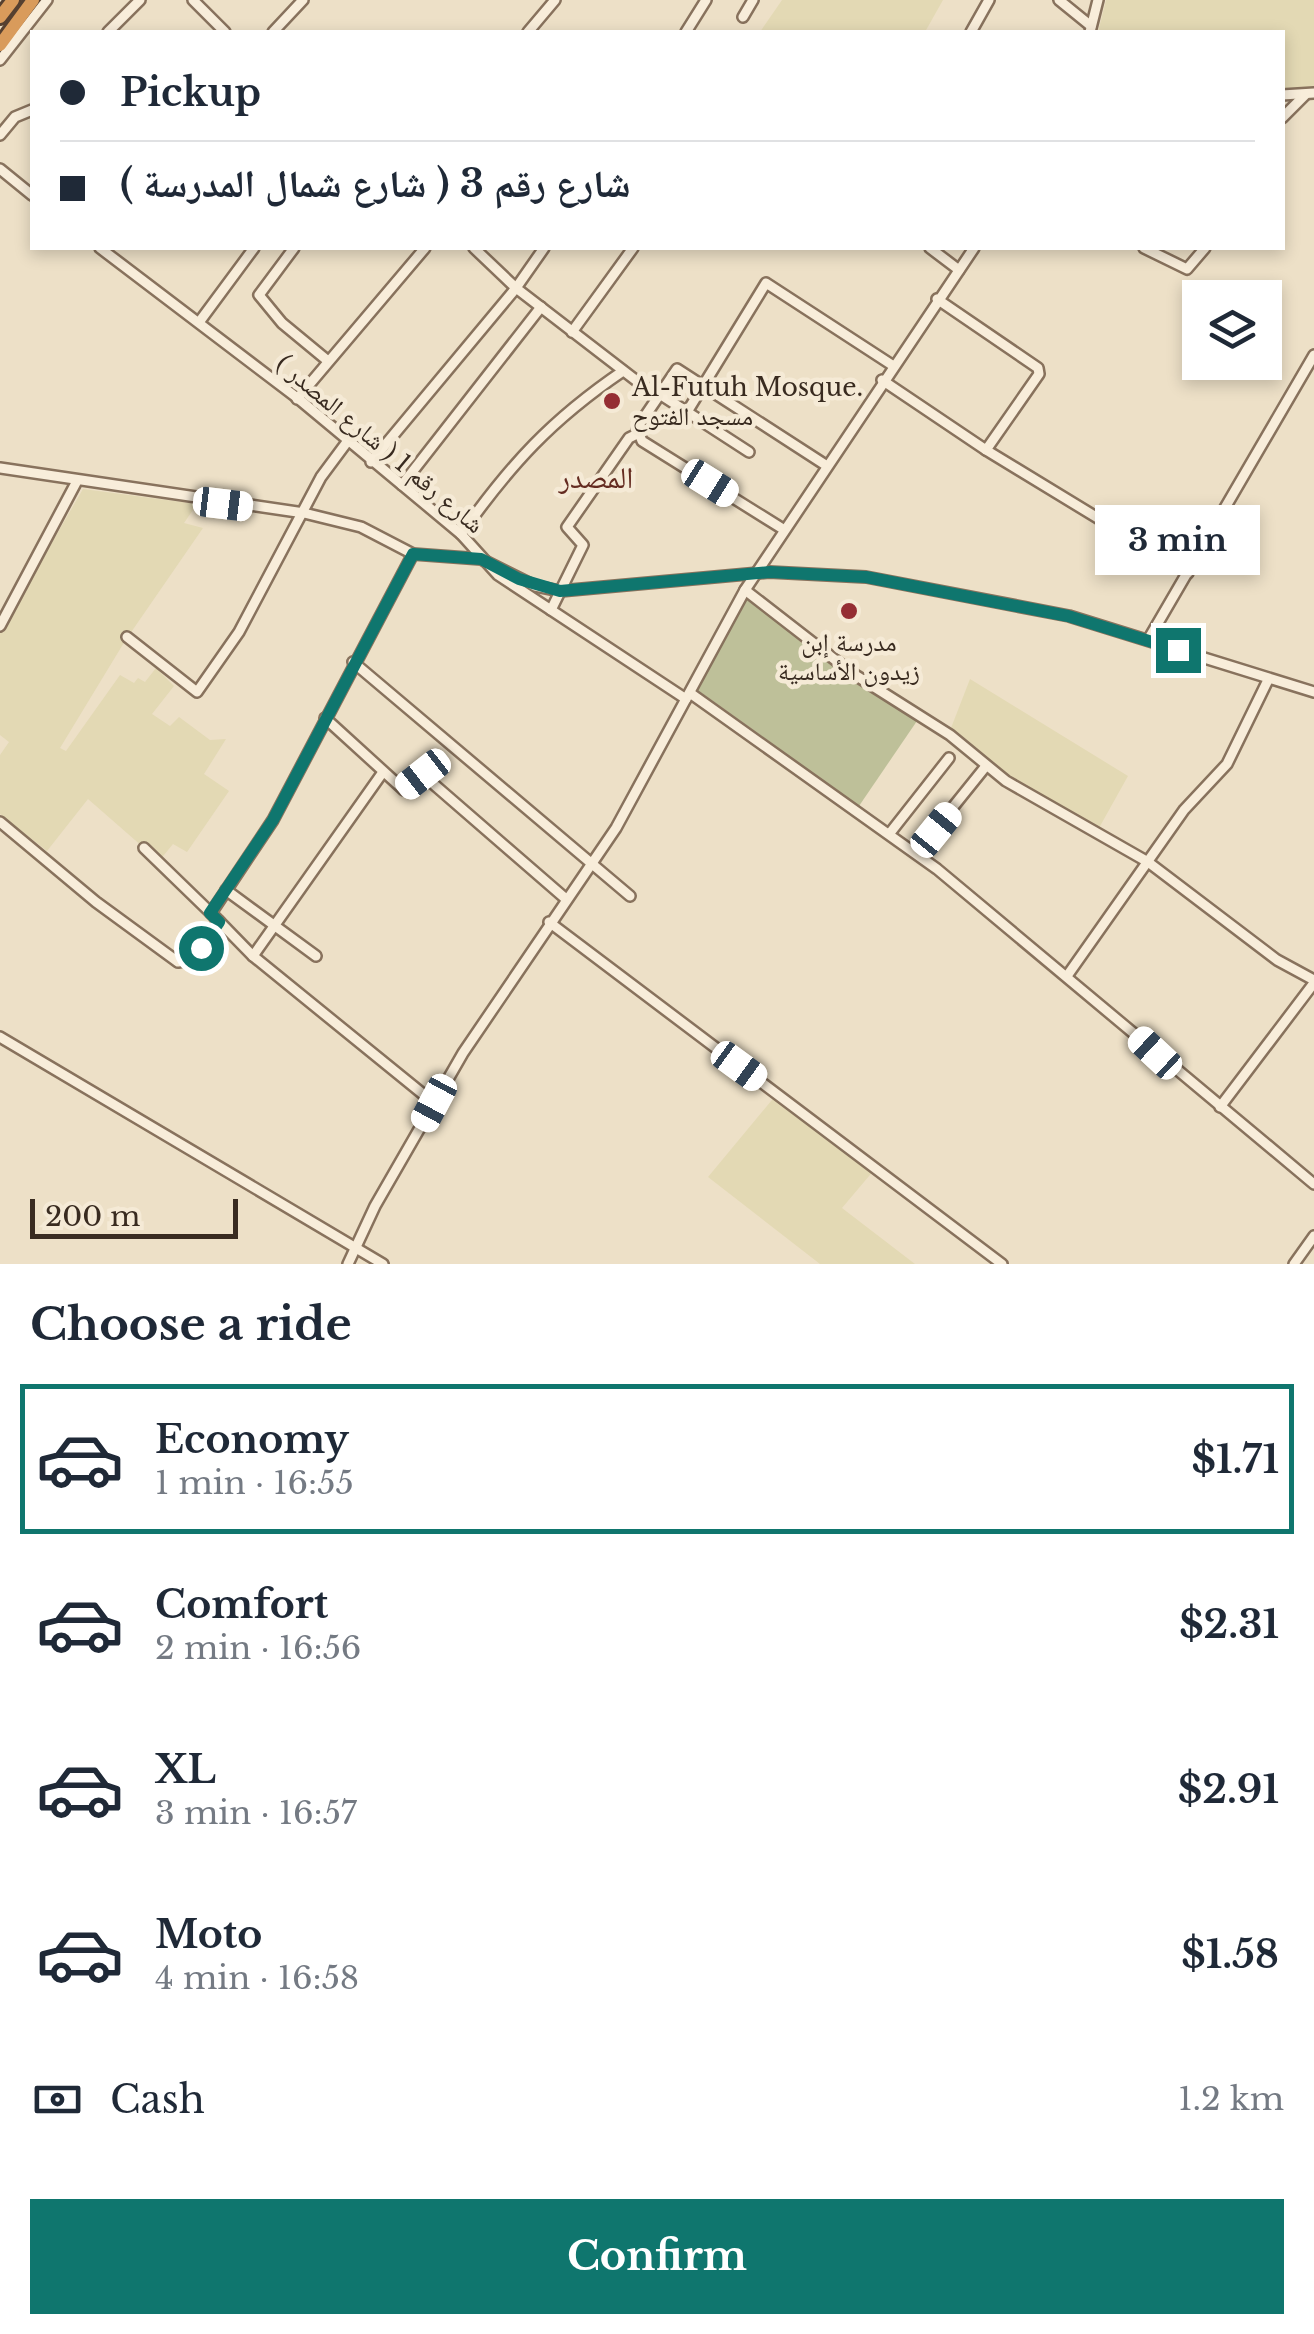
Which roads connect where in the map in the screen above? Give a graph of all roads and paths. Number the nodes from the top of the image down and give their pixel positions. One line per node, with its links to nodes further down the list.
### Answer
1 (13, 0): 13 (highway)
2 (34, 0): 22 (highway)
3 (47, 0): 23 (street)
4 (140, 0): 16 (street)
5 (193, 0): 17 (street)
6 (304, 0): 18 (street)
7 (555, 0): 19 (street)
8 (706, 0): 20 (street)
9 (752, 0): 14 (street)
10 (989, 0): 21 (street)
11 (1059, 0): 15 (street)
12 (1098, 0): 15 (street)
13 (0, 17)
14 (743, 17)
15 (1090, 29)
16 (110, 30)
17 (223, 30)
18 (274, 30)
19 (530, 30)
20 (687, 30)
21 (972, 30)
22 (0, 46)
23 (0, 60)
24 (1309, 94): 26 (street)
25 (30, 111): 27 (street)
26 (1285, 115)
27 (0, 134)
28 (0, 169): 29 (street)
29 (30, 192)
30 (103, 250): 45 (street, شارع رقم 1 ( شارع المصدر ))
31 (253, 250): 45 (street)
32 (293, 250): 48 (street)
33 (423, 250): 48 (street)
34 (476, 250): 42 (street)
35 (543, 250): 42 (street)
36 (632, 250): 46 (street)
37 (933, 250): 41 (street)
38 (973, 250): 41 (street)
39 (1148, 250): 40 (street)
40 (1203, 250)
41 (959, 270): 43 (street)
42 (516, 288): 44 (street); 60 (street)
43 (938, 299): 49 (street); 58 (street)
44 (541, 307): 46 (street); 64 (street)
45 (200, 321): 54 (street, شارع رقم 1 ( شارع المصدر ))
46 (572, 332): 50 (street)
47 (1314, 354): 70 (street)
48 (328, 361): 54 (street)
49 (892, 365): 51 (street); 52 (street)
50 (622, 371): 53 (street); 67 (street)
51 (882, 380): 58 (street); 61 (street)
52 (704, 388): 53 (street); 55 (street); 61 (street)
53 (657, 394): 55 (street); 56 (street)
54 (298, 398): 57 (street, شارع رقم 1 ( شارع المصدر ))
55 (687, 412): 59 (street)
56 (639, 433): 66 (street); 73 (street)
57 (347, 442): 60 (street, شارع رقم 1 ( شارع المصدر )); 65 (street)
58 (986, 450): 70 (street)
59 (749, 452)
60 (372, 462): 64 (street, شارع رقم 1 ( شارع المصدر ))
61 (824, 464): 66 (street)
62 (0, 468): 63 (street)
63 (77, 482): 65 (street); 75 (street)
64 (402, 485): 67 (street, شارع رقم 1 ( شارع المصدر ))
65 (304, 513): 68 (street); 76 (street)
66 (783, 529): 71 (street)
67 (461, 534): 69 (street, شارع رقم 1 ( شارع المصدر ))
68 (413, 554): 69 (street); 78 (street)
69 (481, 559): 73 (street); 74 (street, شارع رقم 1 ( شارع المصدر ))
70 (1188, 573): 77 (street)
71 (755, 576): 72 (street); 73 (street); 77 (street)
72 (745, 590): 81 (street); 84 (street)
73 (560, 591): 74 (street)
74 (551, 610): 81 (street, شارع رقم 1 ( شارع المصدر ))
75 (0, 626)
76 (127, 637)
77 (1148, 640): 79 (street)
78 (353, 662): 82 (street); 91 (street)
79 (1268, 680): 80 (street); 90 (street)
80 (1314, 692)
81 (688, 696): 87 (street, شارع رقم 1 ( شارع المصدر )); 91 (street)
82 (325, 718): 85 (street); 92 (street)
83 (949, 758): 87 (street)
84 (986, 766): 89 (street); 90 (street)
85 (383, 772): 94 (street); 98 (street)
86 (0, 822): 96 (street)
87 (890, 833): 89 (street, شارع رقم 1 ( شارع المصدر ))
88 (144, 848): 95 (street)
89 (916, 853): 101 (street, شارع رقم 1 ( شارع المصدر ))
90 (1148, 862): 101 (street); 102 (street)
91 (592, 863): 93 (street); 94 (street)
92 (226, 890): 95 (street); 98 (street)
93 (630, 896)
94 (566, 898): 97 (street)
95 (210, 913): 96 (street)
96 (219, 922): 99 (street)
97 (549, 922): 104 (street); 111 (street)
98 (274, 926): 99 (street); 100 (street)
99 (253, 956): 104 (street)
100 (316, 956)
101 (1067, 976): 105 (street, شارع رقم 1 ( شارع المصدر ))
102 (1314, 981): 105 (street)
103 (0, 1038): 108 (street)
104 (434, 1103): 108 (street)
105 (1220, 1107): 106 (street, شارع رقم 1 ( شارع المصدر ))
106 (1314, 1184)
107 (1314, 1236): 112 (street)
108 (354, 1248): 109 (street); 110 (street)
109 (348, 1264)
110 (383, 1264)
111 (1002, 1264)
112 (1294, 1264)

